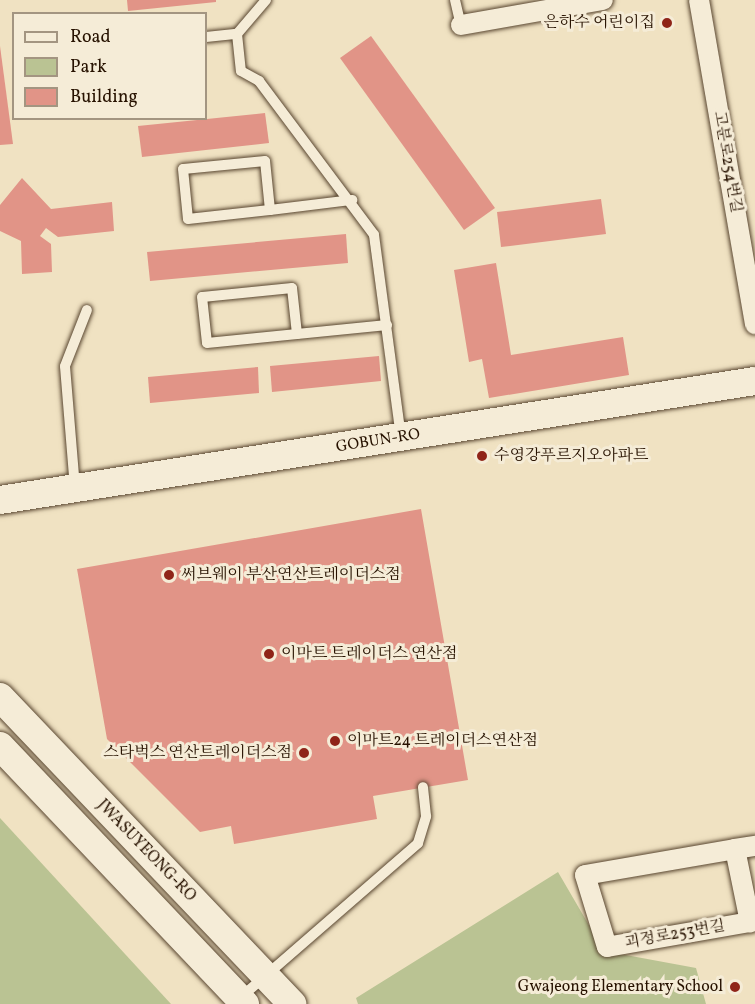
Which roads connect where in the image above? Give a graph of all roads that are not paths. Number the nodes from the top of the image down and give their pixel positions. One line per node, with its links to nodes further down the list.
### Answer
1 (266, 0): 6 (lane)
2 (455, 0): 5 (lane)
3 (603, 0): 5 (street)
4 (699, 0): 11 (street, 고분로254번길)
5 (461, 25)
6 (237, 34): 7 (lane); 8 (lane)
7 (207, 38)
8 (352, 200): 9 (lane); 12 (lane)
9 (270, 210): 9 (lane)
10 (87, 310): 16 (lane)
11 (755, 324)
12 (387, 325): 13 (lane); 15 (lane)
13 (297, 334): 13 (lane)
14 (755, 381): 15 (main road, GOBUN-RO)
15 (402, 437): 16 (main road, GOBUN-RO)
16 (75, 488): 17 (main road, GOBUN-RO)
17 (1, 501)
18 (0, 697): 23 (main road, JWASUYEONG-RO)
19 (0, 746): 24 (main road, JWASUYEONG-RO)
20 (423, 788): 23 (lane)
21 (755, 846): 22 (street, 괴정로253번길)
22 (735, 849): 22 (street, 괴정로253번길)
23 (266, 976): 24 (lane); 25 (main road, JWASUYEONG-RO)
24 (242, 1001)
25 (292, 1004)

